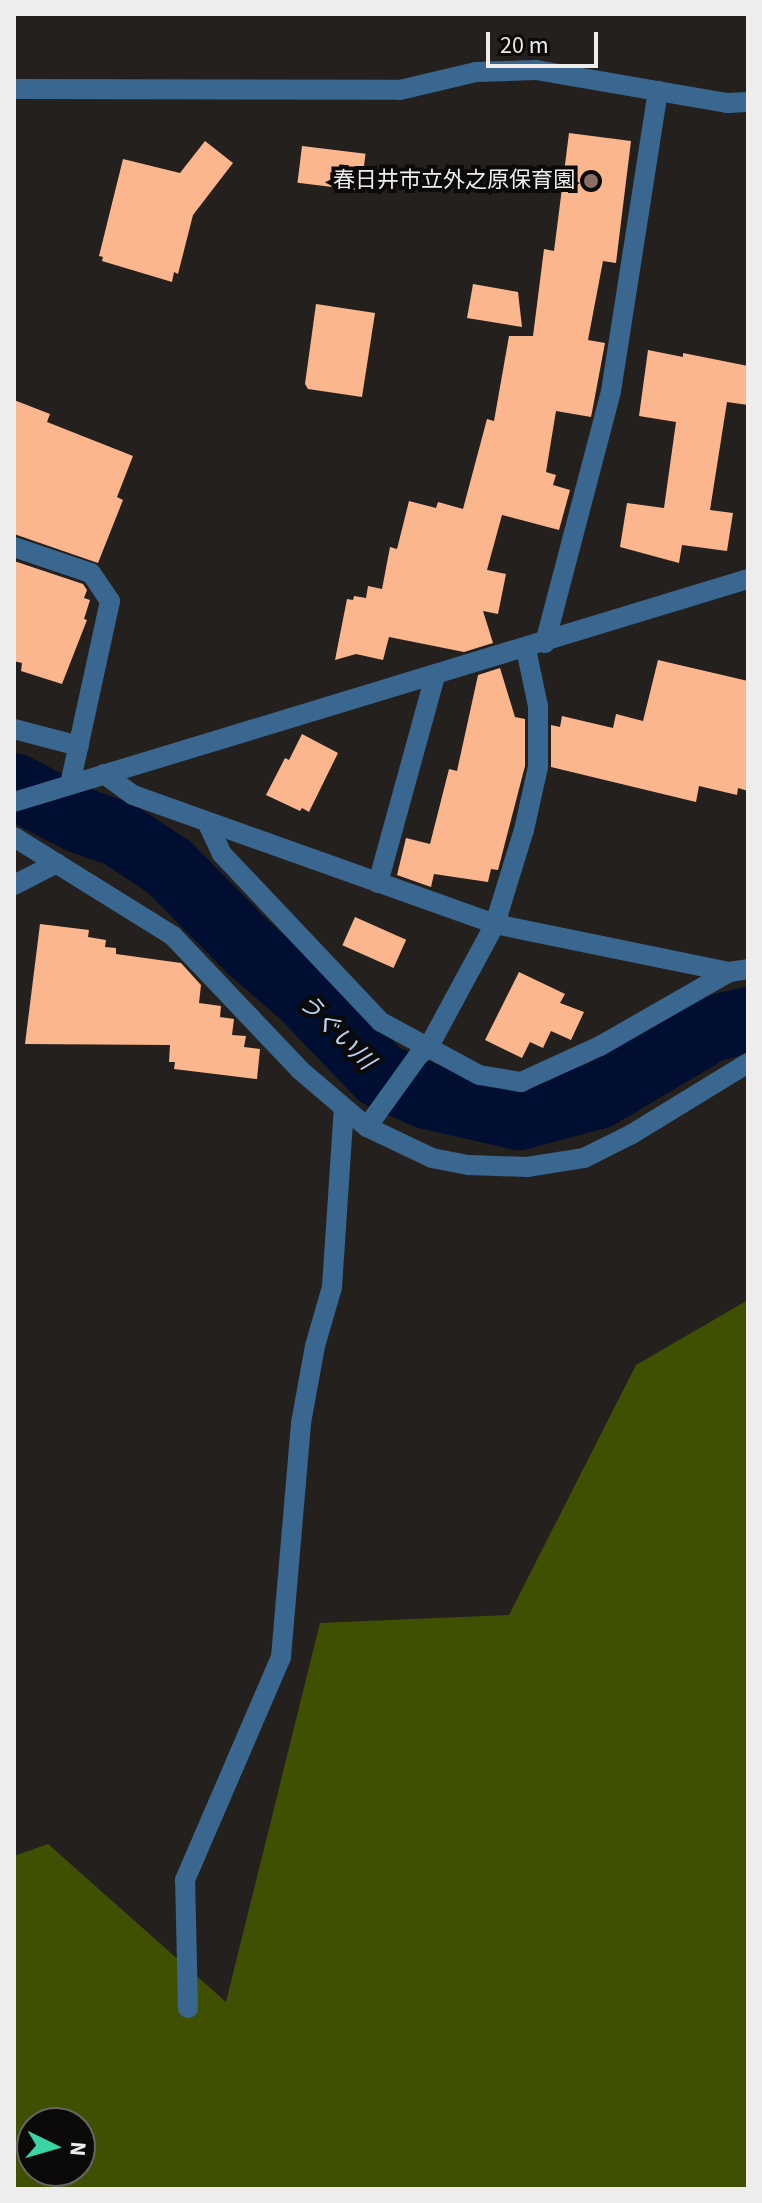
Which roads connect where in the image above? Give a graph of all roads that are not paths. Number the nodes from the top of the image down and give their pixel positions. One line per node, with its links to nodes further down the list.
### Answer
1 (14, 89): 2 (street)
2 (658, 91): 3 (street); 6 (street)
3 (748, 102)
4 (14, 547): 9 (street)
5 (748, 579): 6 (street)
6 (535, 646): 7 (street); 18 (street)
7 (435, 676): 10 (street); 16 (street)
8 (14, 729): 9 (street)
9 (79, 746): 11 (street)
10 (104, 774): 11 (street); 13 (street)
11 (70, 785): 12 (street)
12 (14, 802)
13 (208, 824): 16 (street); 20 (street)
14 (14, 837): 15 (street)
15 (57, 863): 17 (street); 22 (street)
16 (378, 883): 18 (street)
17 (14, 885)
18 (495, 924): 19 (street); 20 (street)
19 (738, 970): 20 (street)
20 (428, 1048): 23 (street)
21 (748, 1063): 23 (street)
22 (344, 1108): 23 (street); 24 (street)
23 (367, 1127)
24 (188, 2008)

